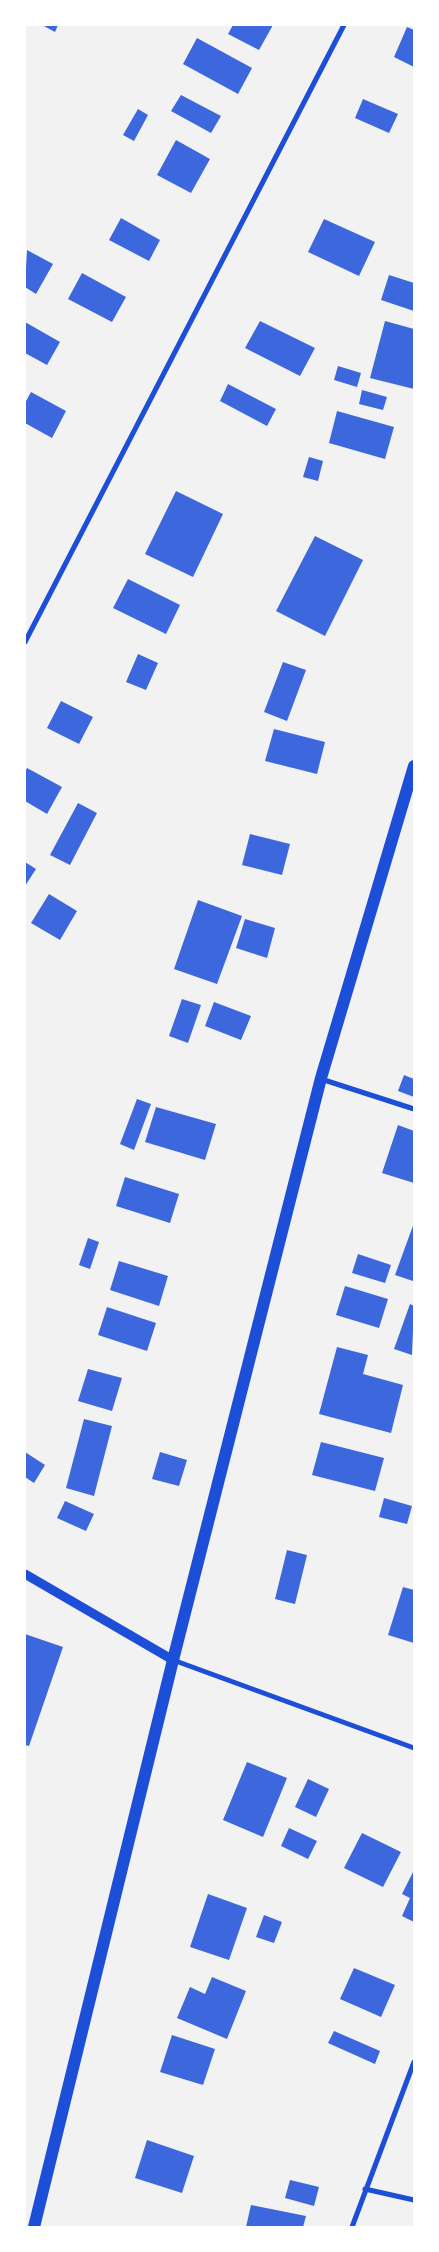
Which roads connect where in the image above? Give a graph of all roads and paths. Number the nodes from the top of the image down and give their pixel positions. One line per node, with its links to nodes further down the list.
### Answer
1 (344, 25): 2 (street)
2 (25, 642)
3 (414, 766): 4 (main road)
4 (321, 1078): 5 (street); 7 (main road)
5 (414, 1109)
6 (25, 1574): 7 (street)
7 (173, 1660): 8 (street); 12 (main road)
8 (414, 1748)
9 (414, 2062): 10 (street)
10 (365, 2189): 11 (street); 13 (street)
11 (414, 2200)
12 (34, 2227)
13 (352, 2227)

